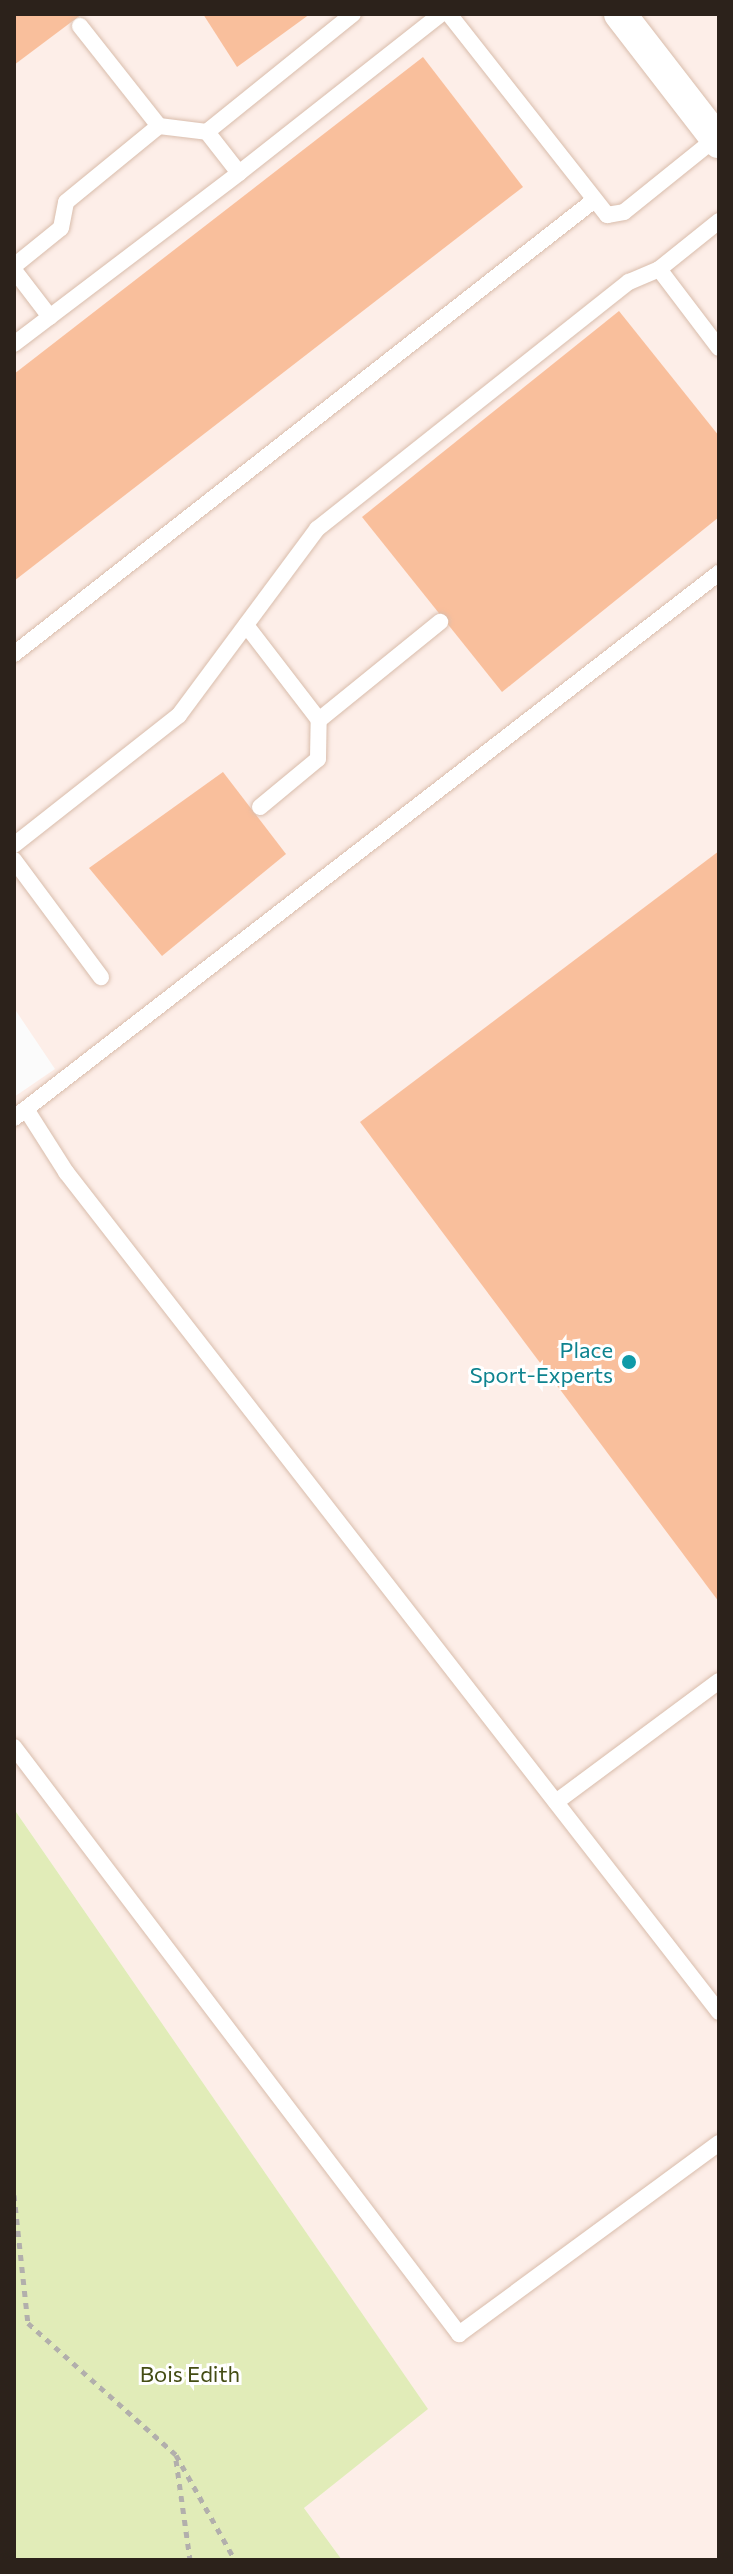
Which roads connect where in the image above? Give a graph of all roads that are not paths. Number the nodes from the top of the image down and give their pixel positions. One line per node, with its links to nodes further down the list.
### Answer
1 (353, 14): 7 (lane)
2 (441, 14): 9 (lane)
3 (449, 14): 10 (lane)
4 (620, 14): 8 (street)
5 (80, 26): 6 (lane)
6 (159, 126): 7 (lane); 12 (lane)
7 (207, 132): 9 (lane)
8 (718, 140): 10 (lane)
9 (239, 173): 14 (lane)
10 (592, 202): 20 (lane)
11 (719, 221): 13 (lane)
12 (14, 268): 14 (lane)
13 (659, 269): 16 (lane); 19 (lane)
14 (50, 317): 15 (lane)
15 (14, 344)
16 (719, 348)
17 (719, 573): 26 (lane)
18 (440, 622): 21 (lane)
19 (246, 625): 21 (lane); 23 (lane)
20 (14, 654)
21 (319, 720): 22 (lane)
22 (260, 807)
23 (14, 845)
24 (14, 860): 25 (lane)
25 (101, 977)
26 (20, 1113): 29 (lane)
27 (719, 1681): 29 (lane)
28 (14, 1747): 31 (lane)
29 (556, 1802): 30 (lane)
30 (719, 2012)
31 (719, 2143)

